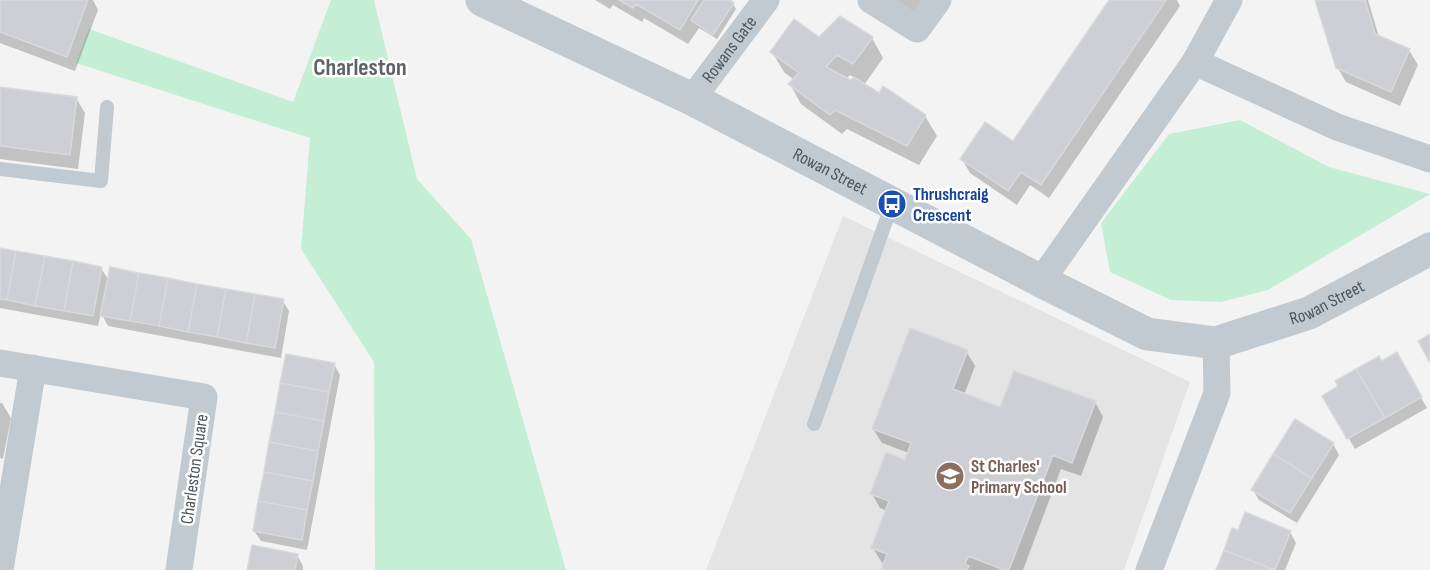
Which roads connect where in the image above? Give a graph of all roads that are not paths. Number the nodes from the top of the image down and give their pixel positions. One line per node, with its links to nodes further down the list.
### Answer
1 (482, 0): 7 (street, Rowan Street)
2 (766, 0): 7 (street, Rowans Gate)
3 (871, 0): 4 (street)
4 (938, 0)
5 (1229, 0): 6 (street)
6 (1196, 62): 9 (street); 13 (street)
7 (692, 99): 11 (street, Rowan Street)
8 (107, 107): 10 (lane)
9 (1430, 159)
10 (0, 169)
11 (892, 204): 13 (street, Rowan Street); 17 (lane)
12 (1430, 249): 14 (street, Rowan Street)
13 (1041, 281): 14 (street, Rowan Street)
14 (1216, 343): 20 (street)
15 (0, 363): 16 (street, Charleston Square)
16 (33, 368): 18 (street); 19 (street, Charleston Square)
17 (814, 424)
18 (0, 570)
19 (179, 570)
20 (1149, 570)

